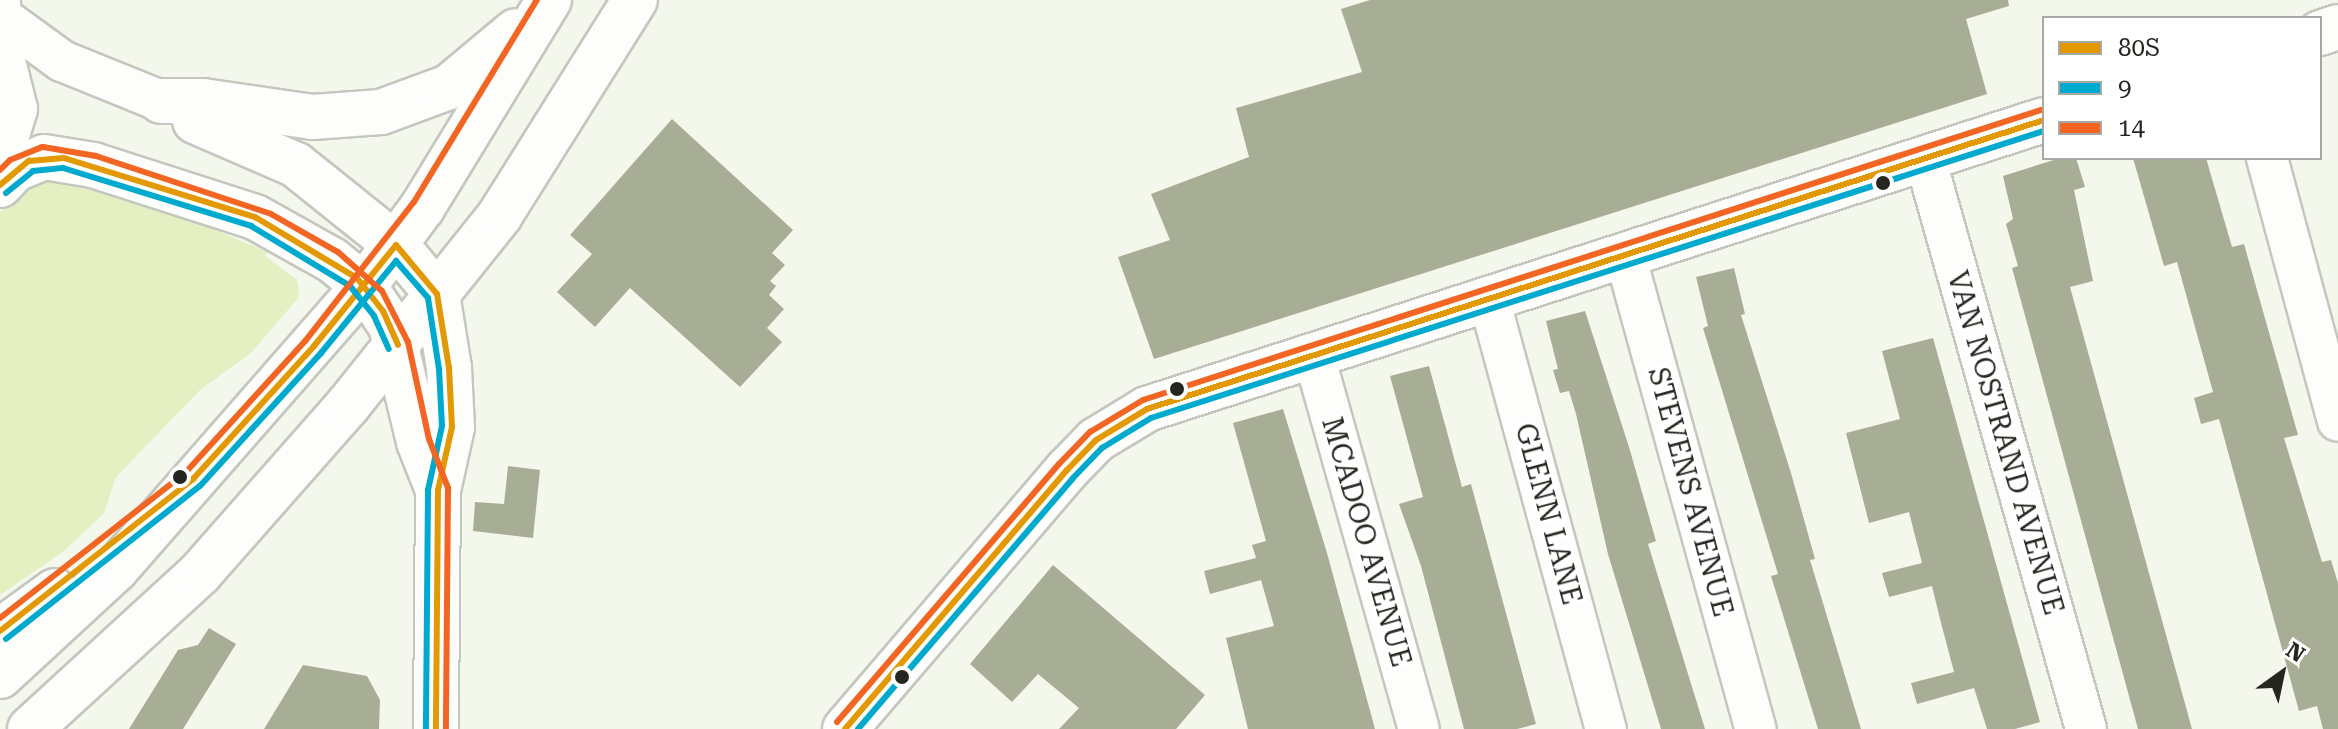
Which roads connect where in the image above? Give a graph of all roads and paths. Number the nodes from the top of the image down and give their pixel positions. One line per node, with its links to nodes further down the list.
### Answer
1 (0, 0): 4 (street)
2 (635, 0): 14 (main road)
3 (547, 3): 5 (main road); 11 (main road)
4 (0, 16): 5 (street); 9 (street)
5 (161, 101): 11 (main road)
6 (2042, 121): 7 (main road)
7 (1925, 158): 12 (main road); 29 (street, VAN NOSTRAND AVENUE)
8 (2268, 160): 18 (street)
9 (0, 165)
10 (0, 185): 13 (main road)
11 (396, 245): 13 (main road); 14 (main road)
12 (1625, 255): 15 (main road); 28 (street, STEVENS AVENUE)
13 (364, 286): 16 (main road); 19 (main road)
14 (437, 294): 16 (main road); 20 (main road)
15 (1489, 299): 17 (main road); 27 (street, GLENN LANE)
16 (398, 345): 20 (main road); 23 (main road)
17 (1314, 356): 25 (main road); 26 (street, MCADOO AVENUE)
18 (2338, 421)
19 (193, 479): 21 (main road); 22 (main road)
20 (438, 490): 24 (main road)
21 (0, 631)
22 (0, 676)
23 (30, 729)
24 (436, 729)
25 (845, 729)
26 (1419, 729)
27 (1606, 729)
28 (1756, 729)
29 (2086, 729)

